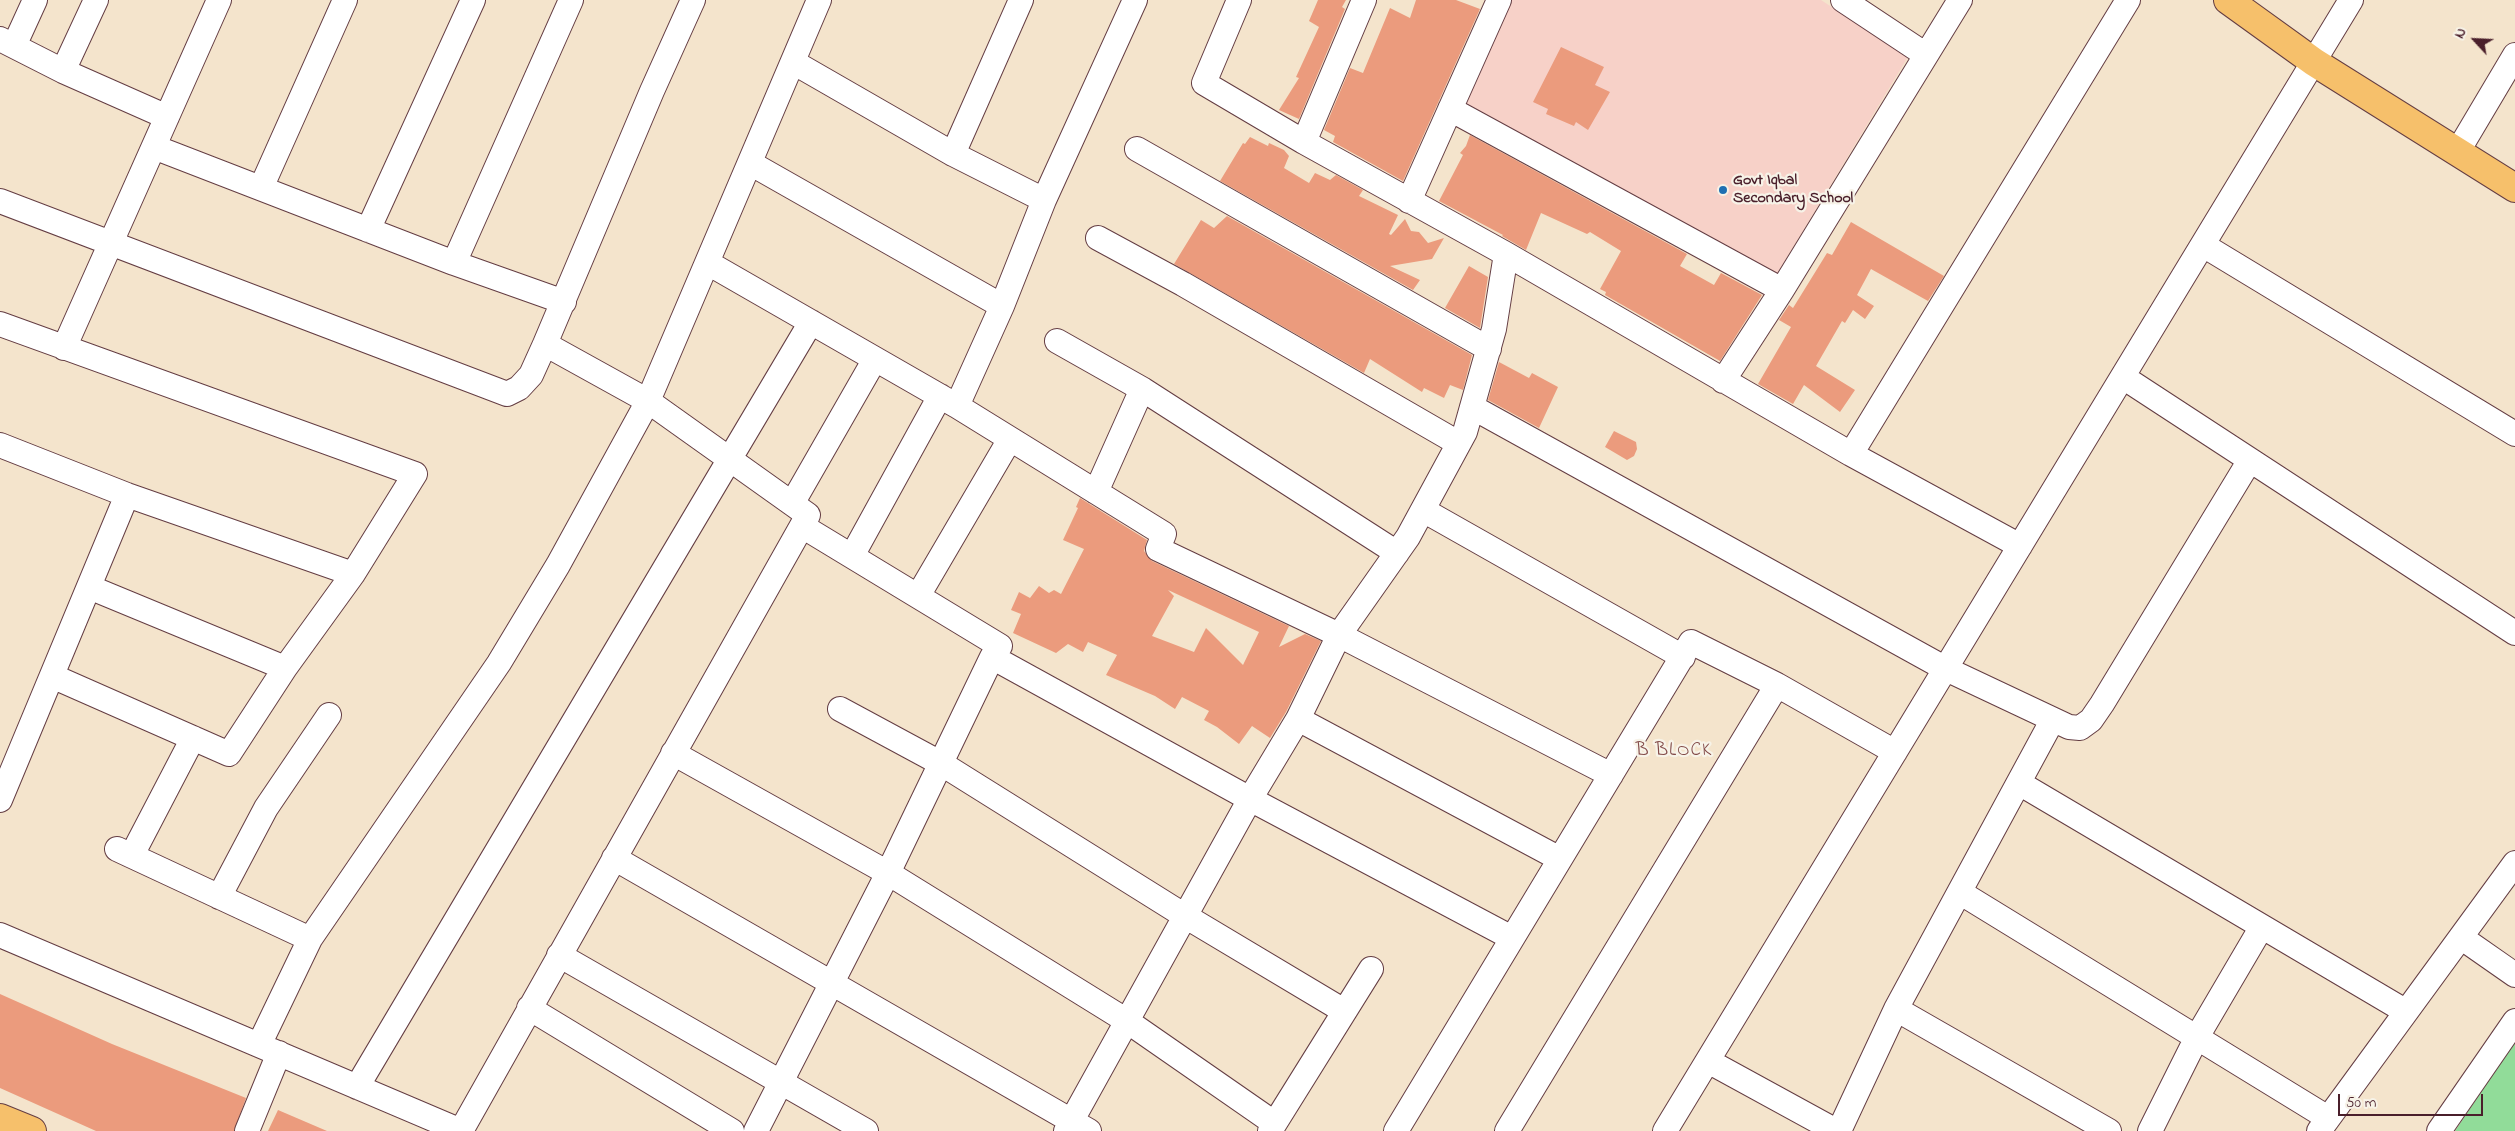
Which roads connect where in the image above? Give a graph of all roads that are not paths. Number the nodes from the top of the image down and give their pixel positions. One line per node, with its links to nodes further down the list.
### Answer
1 (35, 0): 19 (street)
2 (96, 0): 24 (street)
3 (219, 0): 26 (street)
4 (345, 0): 33 (street)
5 (473, 0): 38 (street)
6 (571, 0): 43 (street)
7 (693, 0): 46 (street)
8 (819, 0): 22 (street)
9 (1021, 0): 31 (street)
10 (1135, 0): 35 (street)
11 (1239, 0): 27 (street)
12 (1364, 0): 27 (street)
13 (1499, 0): 25 (street)
14 (1843, 0): 20 (street)
15 (1960, 0): 20 (street)
16 (2128, 0): 65 (street)
17 (2228, 0): 23 (main road)
18 (2351, 0): 23 (street)
19 (7, 42): 24 (street)
20 (1926, 55): 45 (street)
21 (2515, 55): 30 (street)
22 (793, 62): 31 (street); 32 (street)
23 (2314, 62): 30 (main road); 41 (street)
24 (63, 71): 26 (street)
25 (1450, 109): 37 (street); 45 (street)
26 (167, 117): 28 (street)
27 (1304, 142): 37 (street)
28 (154, 147): 33 (street); 40 (street)
29 (1137, 149): 53 (street)
30 (2458, 150): 34 (main road)
31 (953, 154): 35 (street)
32 (750, 163): 44 (street); 47 (street)
33 (261, 188): 38 (street)
34 (2515, 188)
35 (1044, 200): 47 (street)
36 (0, 201): 40 (street)
37 (1409, 201): 42 (street)
38 (368, 230): 43 (street)
39 (1098, 238): 63 (street)
40 (111, 242): 51 (street); 52 (street)
41 (2203, 245): 55 (street); 61 (street)
42 (1506, 254): 53 (street); 56 (street)
43 (454, 263): 46 (street)
44 (708, 263): 48 (street); 58 (street)
45 (1782, 290): 56 (street)
46 (564, 302): 51 (street)
47 (1002, 306): 59 (street)
48 (810, 322): 54 (street); 66 (street)
49 (0, 324): 52 (street)
50 (1057, 341): 57 (street)
51 (545, 344): 58 (street)
52 (64, 348): 76 (street)
53 (1489, 349): 60 (street)
54 (875, 359): 59 (street); 70 (street)
55 (2123, 377): 67 (street); 73 (street)
56 (1723, 381): 65 (street)
57 (1142, 389): 68 (street); 74 (street)
58 (648, 401): 66 (street); 110 (street)
59 (949, 401): 62 (street); 75 (street)
60 (1472, 408): 63 (street); 84 (street)
61 (2515, 434)
62 (1010, 439): 68 (street); 78 (street)
63 (1458, 444): 71 (street)
64 (0, 445): 69 (street)
65 (1851, 454): 73 (street)
66 (730, 458): 70 (street); 125 (street)
67 (2250, 460): 79 (street); 90 (street)
68 (1096, 492): 80 (street)
69 (127, 495): 76 (street); 77 (street)
70 (793, 502): 72 (street)
71 (1423, 510): 74 (street); 81 (street)
72 (802, 526): 75 (street); 93 (street)
73 (2020, 546): 84 (street)
74 (1397, 553): 80 (street)
75 (852, 556): 78 (street)
76 (353, 574): 83 (street)
77 (88, 587): 83 (street); 85 (street)
78 (918, 596): 82 (street)
79 (2515, 633)
80 (1338, 634): 89 (street); 95 (street)
81 (1682, 656): 86 (street); 95 (street)
82 (992, 657): 94 (street); 97 (street)
83 (285, 668): 91 (street)
84 (1946, 669): 90 (street); 92 (street)
85 (52, 676): 91 (street); 98 (street)
86 (1777, 685): 92 (street); 137 (street)
87 (840, 709): 94 (street)
88 (329, 715): 104 (street)
89 (1298, 719): 97 (street); 100 (street)
90 (2052, 721): 96 (street)
91 (193, 738): 104 (street)
92 (1895, 752): 123 (street)
93 (673, 753): 99 (street); 102 (street)
94 (942, 764): 102 (street); 105 (street)
95 (1611, 775): 100 (street)
96 (2019, 783): 103 (street); 106 (street)
97 (1250, 799): 105 (street); 108 (street)
98 (0, 800)
99 (614, 858): 111 (street); 114 (street)
100 (1560, 859): 108 (street)
101 (2515, 863): 109 (street)
102 (888, 873): 114 (street); 119 (street)
103 (1961, 893): 116 (street); 121 (street)
104 (219, 897): 110 (street)
105 (1185, 916): 117 (street); 119 (street)
106 (2261, 928): 118 (street); 121 (street)
107 (0, 934): 122 (street)
108 (1512, 938): 136 (street)
109 (2462, 938): 113 (street); 118 (street)
110 (310, 939): 122 (street)
111 (559, 955): 115 (street); 124 (street)
112 (1371, 969): 117 (street)
113 (2515, 975)
114 (831, 984): 124 (street); 129 (street)
115 (530, 1008): 132 (street); 133 (street)
116 (1896, 1009): 139 (street); 140 (street)
117 (1344, 1011): 128 (street)
118 (2405, 1011): 127 (street)
119 (1127, 1021): 128 (street); 129 (street)
120 (2515, 1021): 142 (street)
121 (2197, 1037): 127 (street); 141 (street)
122 (269, 1049): 125 (street); 131 (street)
123 (1708, 1061): 138 (street); 139 (street)
124 (780, 1082): 134 (street); 135 (street)
125 (357, 1087): 132 (street)
126 (0, 1118): 130 (main road)
127 (2323, 1124)
128 (1272, 1127)
129 (1076, 1128)
130 (32, 1131)
131 (246, 1131)
132 (461, 1131)
133 (732, 1131)
134 (756, 1131)
135 (866, 1131)
136 (1396, 1131)
137 (1507, 1131)
138 (1665, 1131)
139 (1838, 1131)
140 (2109, 1131)
141 (2150, 1131)
142 (2439, 1131)

